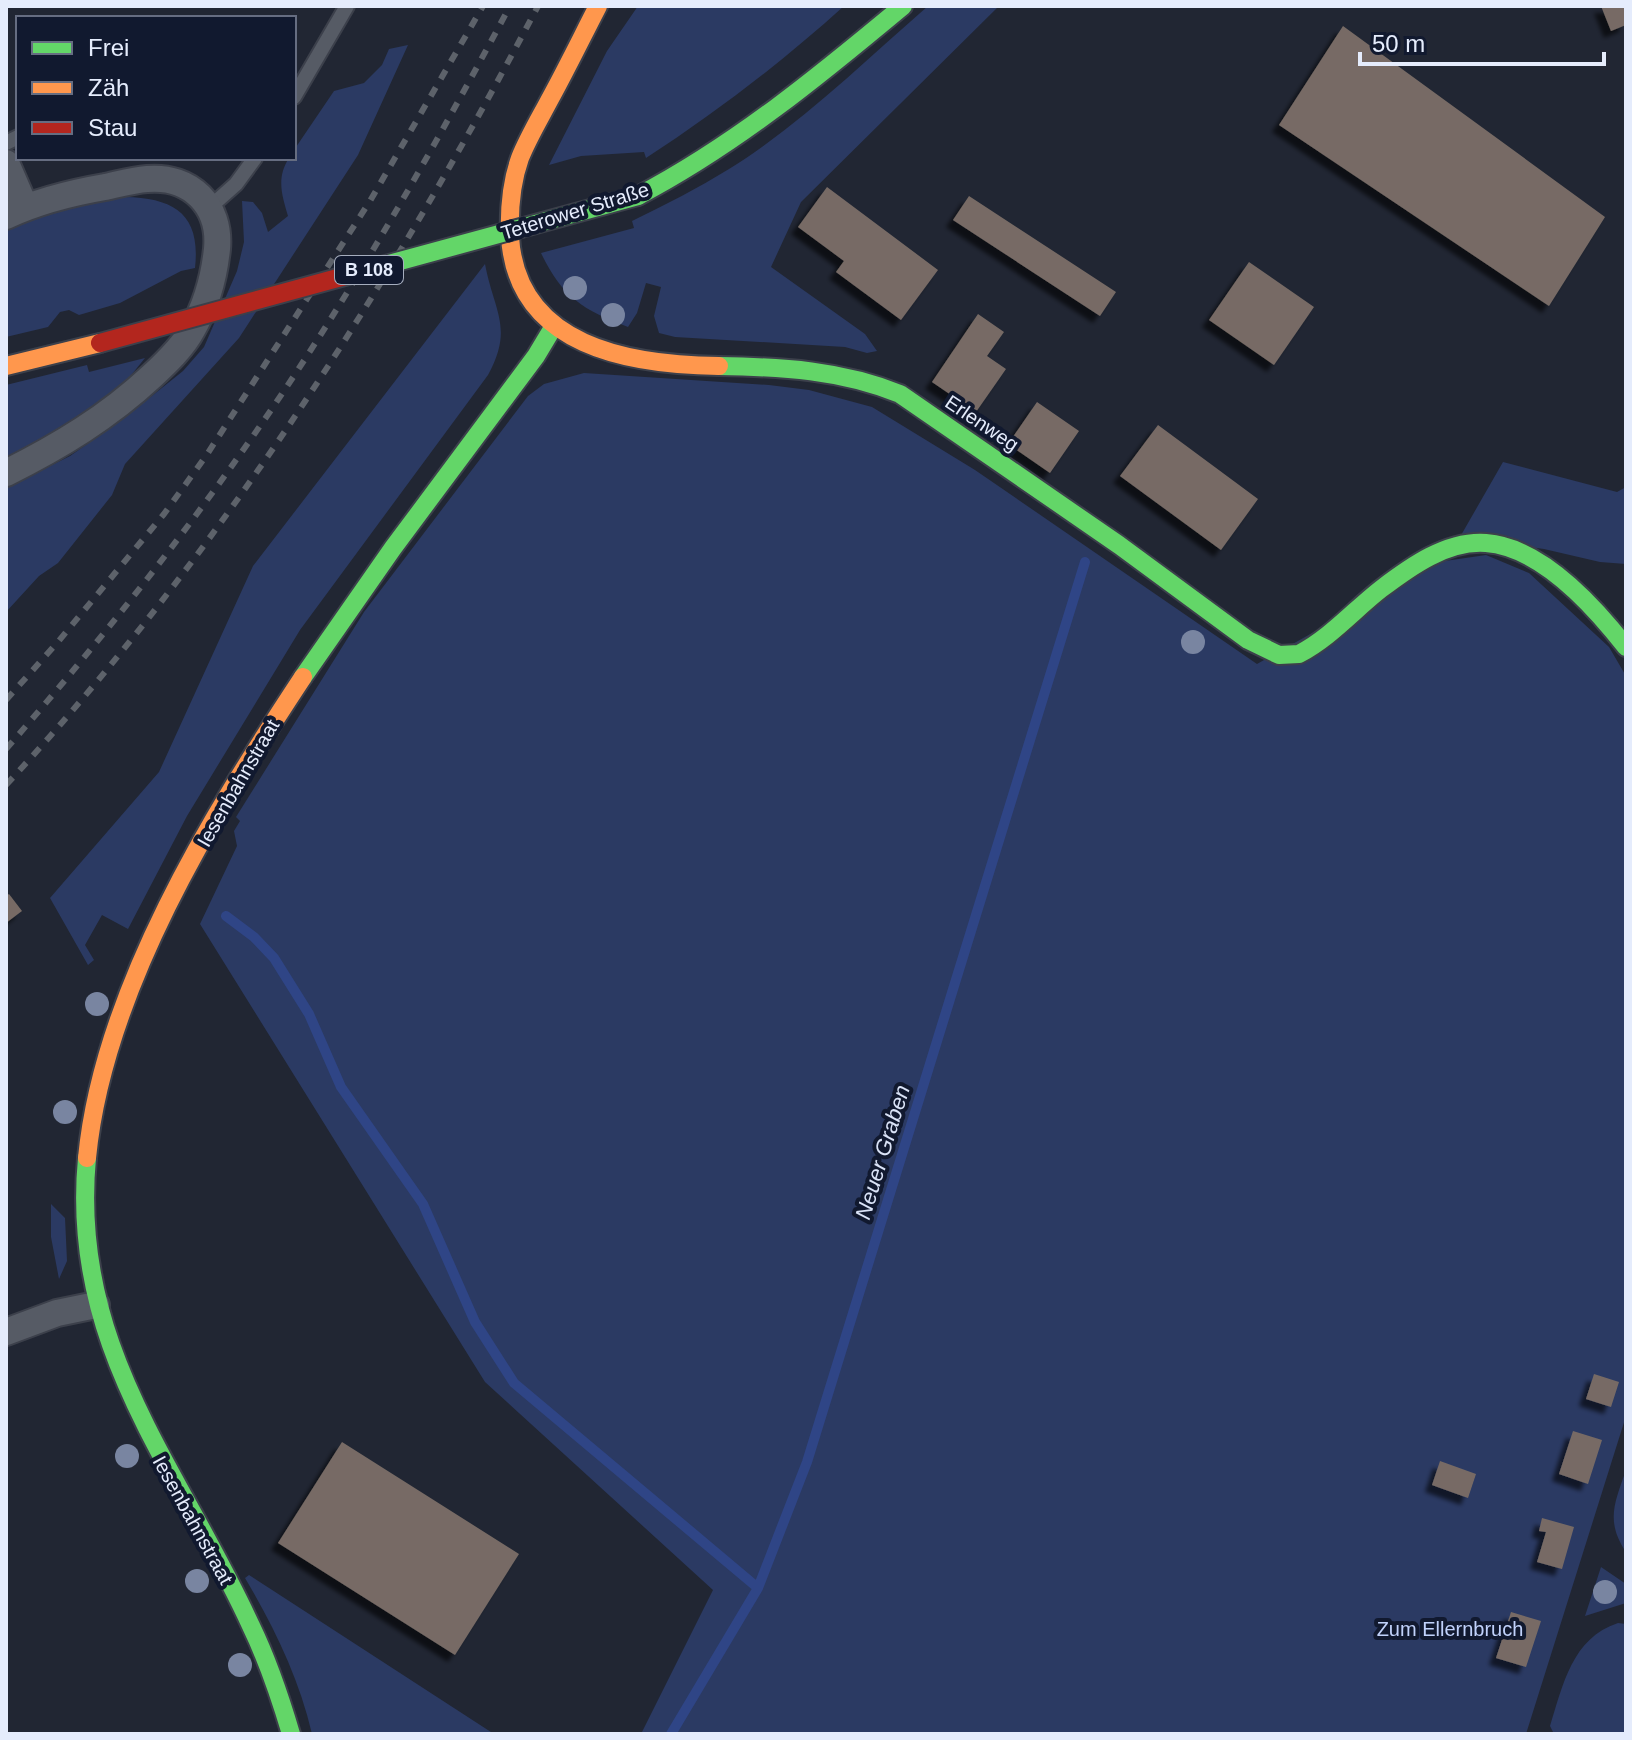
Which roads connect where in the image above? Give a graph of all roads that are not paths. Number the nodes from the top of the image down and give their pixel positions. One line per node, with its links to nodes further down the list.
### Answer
1 (347, 6): 4 (lane)
2 (598, 6): 9 (street, Erlenweg)
3 (903, 6): 10 (street, Teterower Straße / B 108, bridge)
4 (296, 94)
5 (254, 160): 7 (lane)
6 (6, 163): 8 (street)
7 (209, 208): 8 (street); 11 (street)
8 (16, 212)
9 (554, 326): 12 (street, Erlenweg); 13 (street, Iesenbahnstraat)
10 (6, 366)
11 (6, 473)
12 (1626, 647)
13 (96, 1305): 14 (street); 15 (street, Iesenbahnstraat)
14 (6, 1332)
15 (291, 1734)

